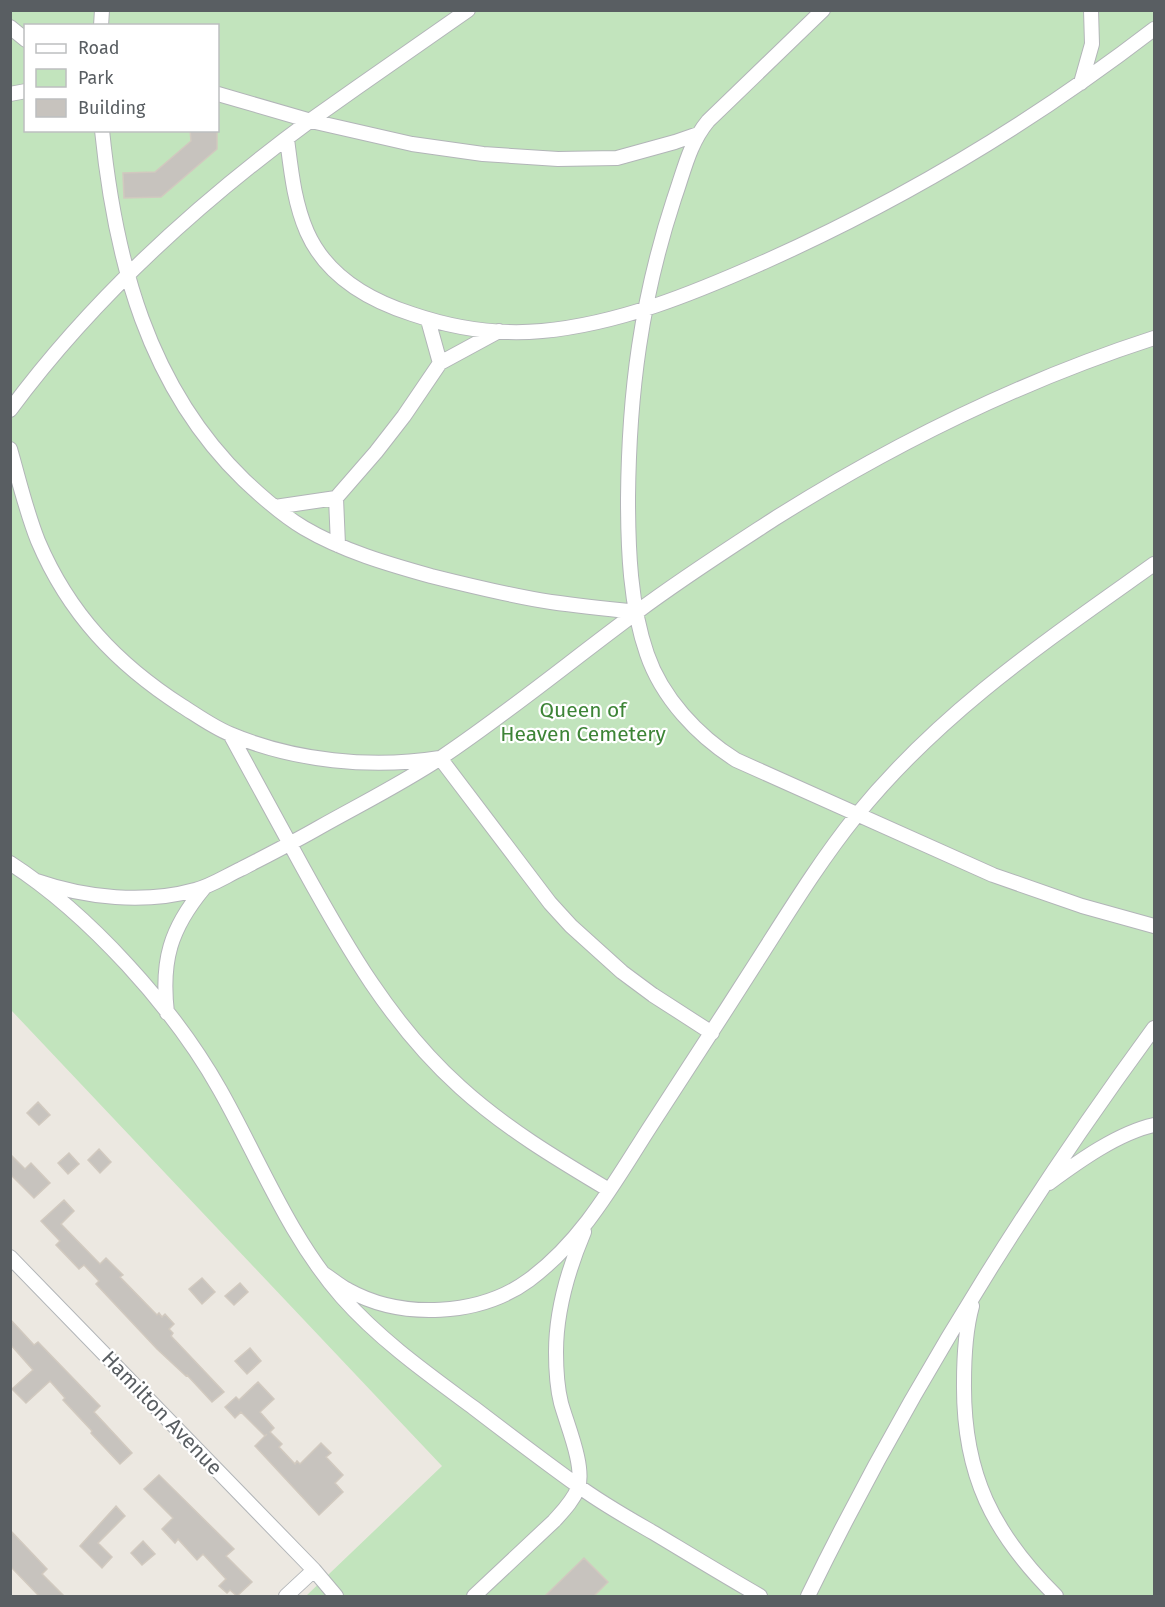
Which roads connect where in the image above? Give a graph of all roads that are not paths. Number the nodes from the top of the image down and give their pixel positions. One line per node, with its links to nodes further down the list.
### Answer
1 (468, 10): 9 (street)
2 (823, 10): 11 (street)
3 (1091, 10): 7 (street)
4 (10, 27): 6 (street)
5 (1155, 30): 7 (street)
6 (24, 38)
7 (1081, 83): 14 (street)
8 (219, 94): 9 (street)
9 (311, 121): 11 (street); 12 (street)
10 (102, 132): 13 (street)
11 (698, 134): 14 (street)
12 (287, 139): 13 (street); 15 (street)
13 (129, 275): 19 (street); 22 (street)
14 (645, 308): 16 (street); 25 (street)
15 (428, 320): 16 (street); 18 (street)
16 (499, 331): 18 (street)
17 (1155, 338): 25 (street)
18 (441, 363): 21 (street)
19 (10, 410)
20 (10, 449): 26 (street)
21 (336, 498): 22 (street); 23 (street)
22 (275, 507): 23 (street)
23 (338, 545): 25 (street)
24 (1155, 564): 28 (street)
25 (637, 612): 27 (street); 28 (street)
26 (230, 734): 27 (street); 29 (street)
27 (440, 758): 29 (street); 36 (street)
28 (857, 815): 33 (street); 36 (street)
29 (290, 844): 32 (street); 38 (street)
30 (10, 863): 31 (street)
31 (37, 881): 32 (street); 34 (street)
32 (204, 888): 34 (street)
33 (1155, 926)
34 (167, 1013): 42 (street)
35 (1155, 1028): 39 (street)
36 (712, 1033): 38 (street)
37 (1155, 1125): 39 (street)
38 (609, 1190): 40 (street)
39 (1041, 1190): 43 (street)
40 (587, 1225): 42 (street); 44 (street)
41 (10, 1257): 45 (street, Hamilton Avenue)
42 (324, 1274): 44 (street)
43 (976, 1290): 50 (street); 51 (street)
44 (578, 1486): 48 (street); 49 (street)
45 (314, 1570): 46 (street); 47 (street, Hamilton Avenue)
46 (286, 1596)
47 (336, 1596)
48 (474, 1596)
49 (760, 1596)
50 (808, 1596)
51 (1056, 1596)

